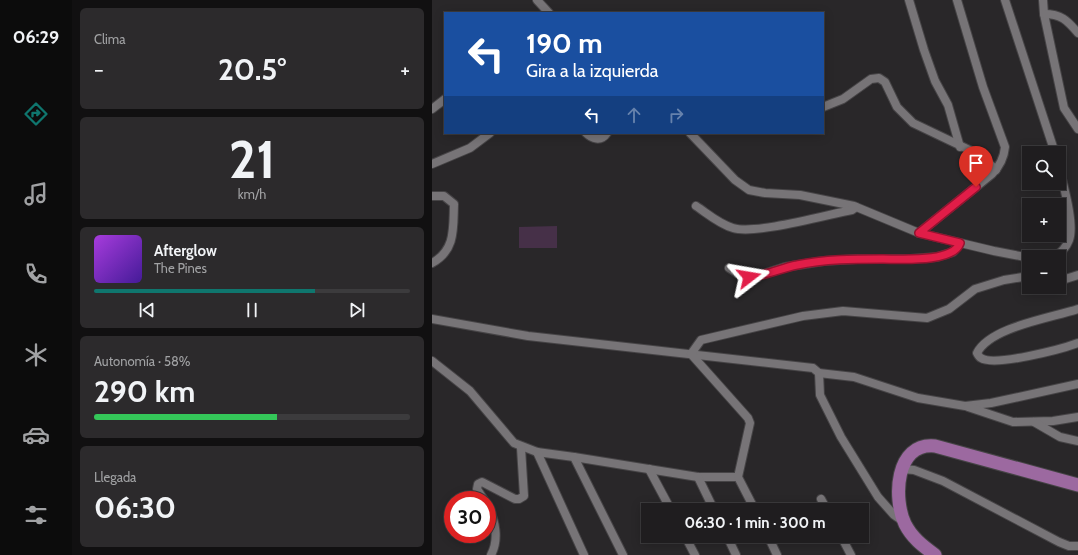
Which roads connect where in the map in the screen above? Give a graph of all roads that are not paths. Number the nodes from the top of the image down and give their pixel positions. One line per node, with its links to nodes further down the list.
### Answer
1 (537, 0): 6 (street)
2 (909, 0): 18 (street)
3 (957, 0): 20 (street)
4 (1005, 0): 17 (street)
5 (1043, 0): 7 (street)
6 (548, 12)
7 (1044, 14): 8 (street); 12 (street)
8 (1078, 33)
9 (444, 100): 11 (street)
10 (824, 107): 18 (street)
11 (432, 109)
12 (1078, 129)
13 (489, 134): 19 (street)
14 (587, 134): 15 (street)
15 (606, 134)
16 (691, 134): 24 (street)
17 (1053, 146)
18 (960, 147): 20 (street)
19 (432, 164)
20 (996, 170): 25 (street)
21 (1064, 190): 27 (street)
22 (432, 196): 29 (street)
23 (696, 206): 24 (street)
24 (856, 207): 25 (street)
25 (919, 233): 26 (street)
26 (960, 243): 28 (street); 30 (street)
27 (1064, 250)
28 (1022, 256)
29 (432, 263)
30 (729, 268)
31 (1078, 275): 33 (street)
32 (1022, 277): 37 (street)
33 (1066, 279)
34 (1078, 309): 36 (street)
35 (432, 319): 37 (street)
36 (1078, 343)
37 (692, 354): 39 (street); 51 (street)
38 (432, 361): 45 (street)
39 (819, 374): 41 (street); 59 (street)
40 (1078, 384): 41 (street)
41 (965, 406): 43 (street)
42 (1078, 417): 43 (street)
43 (1033, 422): 44 (street)
44 (1078, 441)
45 (521, 448): 46 (street); 53 (street)
46 (537, 452): 47 (street); 67 (street)
47 (574, 457): 48 (street); 68 (street)
48 (649, 469): 50 (street); 55 (street)
49 (902, 469): 52 (main road); 59 (main road); 65 (street)
50 (698, 477): 51 (street); 56 (street)
51 (738, 478): 57 (street)
52 (1078, 485)
53 (479, 491)
54 (821, 499): 58 (street)
55 (667, 503)
56 (711, 503)
57 (751, 503)
58 (823, 503)
59 (905, 522): 73 (main road)
60 (495, 543): 66 (street)
61 (689, 543): 69 (street)
62 (730, 543): 70 (street)
63 (771, 543): 71 (street)
64 (845, 543): 72 (street)
65 (1078, 546)
66 (491, 555)
67 (584, 555)
68 (623, 555)
69 (695, 555)
70 (736, 555)
71 (777, 555)
72 (851, 555)
73 (935, 555)

